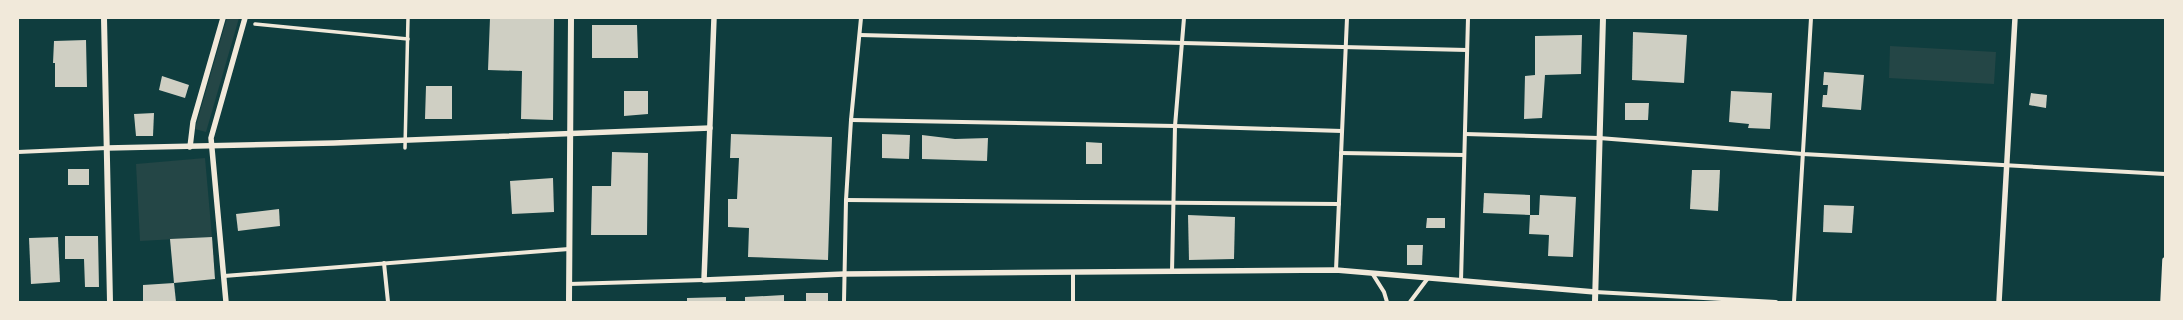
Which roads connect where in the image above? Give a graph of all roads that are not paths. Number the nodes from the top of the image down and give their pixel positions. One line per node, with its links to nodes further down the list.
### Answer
1 (104, 18): 30 (main road)
2 (223, 18): 29 (street)
3 (244, 18): 28 (street)
4 (408, 18): 16 (street)
5 (571, 18): 24 (main road)
6 (714, 18): 22 (street)
7 (861, 18): 15 (street)
8 (1184, 18): 17 (street)
9 (1347, 18): 18 (street)
10 (1468, 18): 19 (street)
11 (1603, 18): 26 (main road)
12 (1811, 18): 34 (street)
13 (2015, 18): 36 (street)
14 (255, 24): 16 (street)
15 (860, 35): 17 (street); 20 (street)
16 (408, 39): 27 (street)
17 (1181, 43): 18 (street); 21 (street)
18 (1345, 47): 19 (street); 23 (street)
19 (1467, 50): 25 (street)
20 (851, 120): 21 (street); 38 (street)
21 (1175, 126): 23 (street); 39 (street)
22 (710, 128): 24 (street); 51 (street)
23 (1342, 131): 33 (street)
24 (570, 134): 27 (street); 41 (main road)
25 (1465, 134): 26 (street); 35 (street)
26 (1599, 138): 34 (street); 54 (main road)
27 (405, 140): 28 (street); 31 (street)
28 (212, 146): 29 (street); 49 (street)
29 (190, 147): 30 (street)
30 (107, 148): 32 (street); 55 (main road)
31 (405, 148)
32 (18, 152)
33 (1341, 153): 35 (street); 40 (street)
34 (1803, 154): 36 (street); 65 (street)
35 (1464, 155): 52 (street)
36 (2007, 164): 37 (street); 66 (street)
37 (2165, 174)
38 (846, 200): 39 (street); 48 (street)
39 (1174, 203): 40 (street); 45 (street)
40 (1339, 204): 44 (street)
41 (569, 249): 43 (street); 53 (main road)
42 (2165, 260): 67 (street)
43 (384, 263): 49 (street); 57 (street)
44 (1336, 270): 45 (street); 47 (street)
45 (1172, 272): 46 (street)
46 (1073, 273): 48 (street); 60 (street)
47 (1372, 273): 50 (street); 61 (street)
48 (844, 274): 51 (street); 59 (street)
49 (224, 276): 56 (street)
50 (1428, 278): 52 (street); 62 (street)
51 (704, 280): 53 (street)
52 (1461, 281): 54 (street)
53 (569, 284): 58 (main road)
54 (1595, 292): 63 (main road); 64 (street)
55 (110, 302)
56 (226, 302)
57 (388, 302)
58 (569, 302)
59 (844, 302)
60 (1073, 302)
61 (1387, 302)
62 (1410, 302)
63 (1595, 302)
64 (1776, 302)
65 (1794, 302)
66 (1999, 302)
67 (2163, 302)

